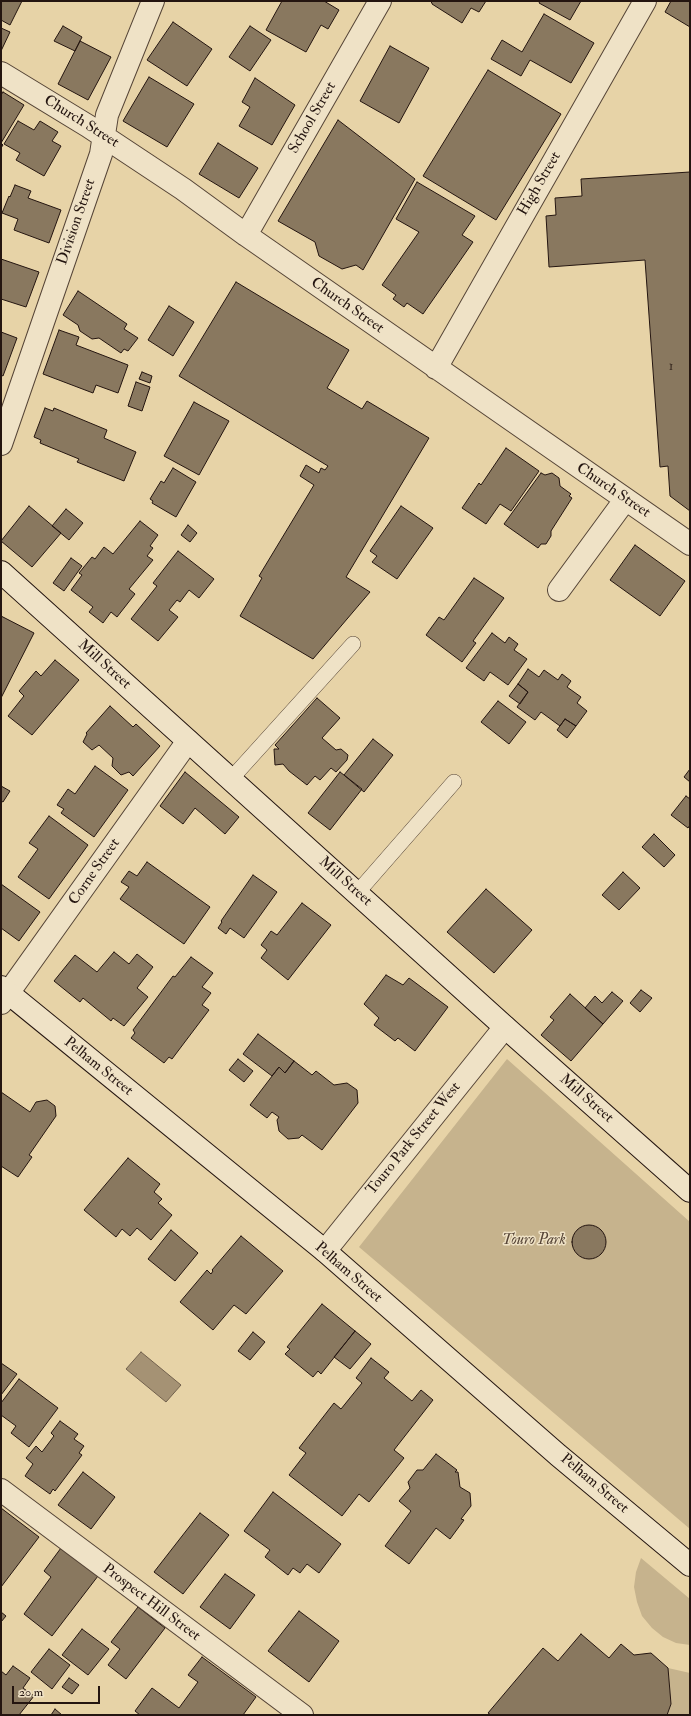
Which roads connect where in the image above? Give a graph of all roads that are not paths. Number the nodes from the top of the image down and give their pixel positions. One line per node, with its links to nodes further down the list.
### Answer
1 (153, 1): 5 (street, Division Street)
2 (380, 1): 6 (street, School Street)
3 (645, 1): 7 (street, High Street)
4 (1, 74): 5 (street, Church Street)
5 (102, 135): 6 (street, Church Street); 8 (street, Division Street)
6 (246, 235): 7 (street, Church Street)
7 (436, 368): 9 (street, Church Street)
8 (1, 444)
9 (624, 500): 10 (street, Church Street); 12 (street)
10 (690, 544)
11 (1, 572): 14 (street, Mill Street)
12 (559, 590)
13 (353, 644): 15 (lane)
14 (188, 741): 15 (street, Mill Street); 18 (street, Corne Street)
15 (231, 779): 17 (street, Mill Street)
16 (454, 782): 17 (lane)
17 (357, 893): 19 (street, Mill Street)
18 (4, 994): 21 (street, Pelham Street)
19 (504, 1027): 20 (street, Mill Street); 21 (street, Touro Park Street West)
20 (690, 1191)
21 (325, 1251): 23 (street, Pelham Street)
22 (1, 1490): 24 (street, Prospect Hill Street)
23 (690, 1565)
24 (302, 1715)

